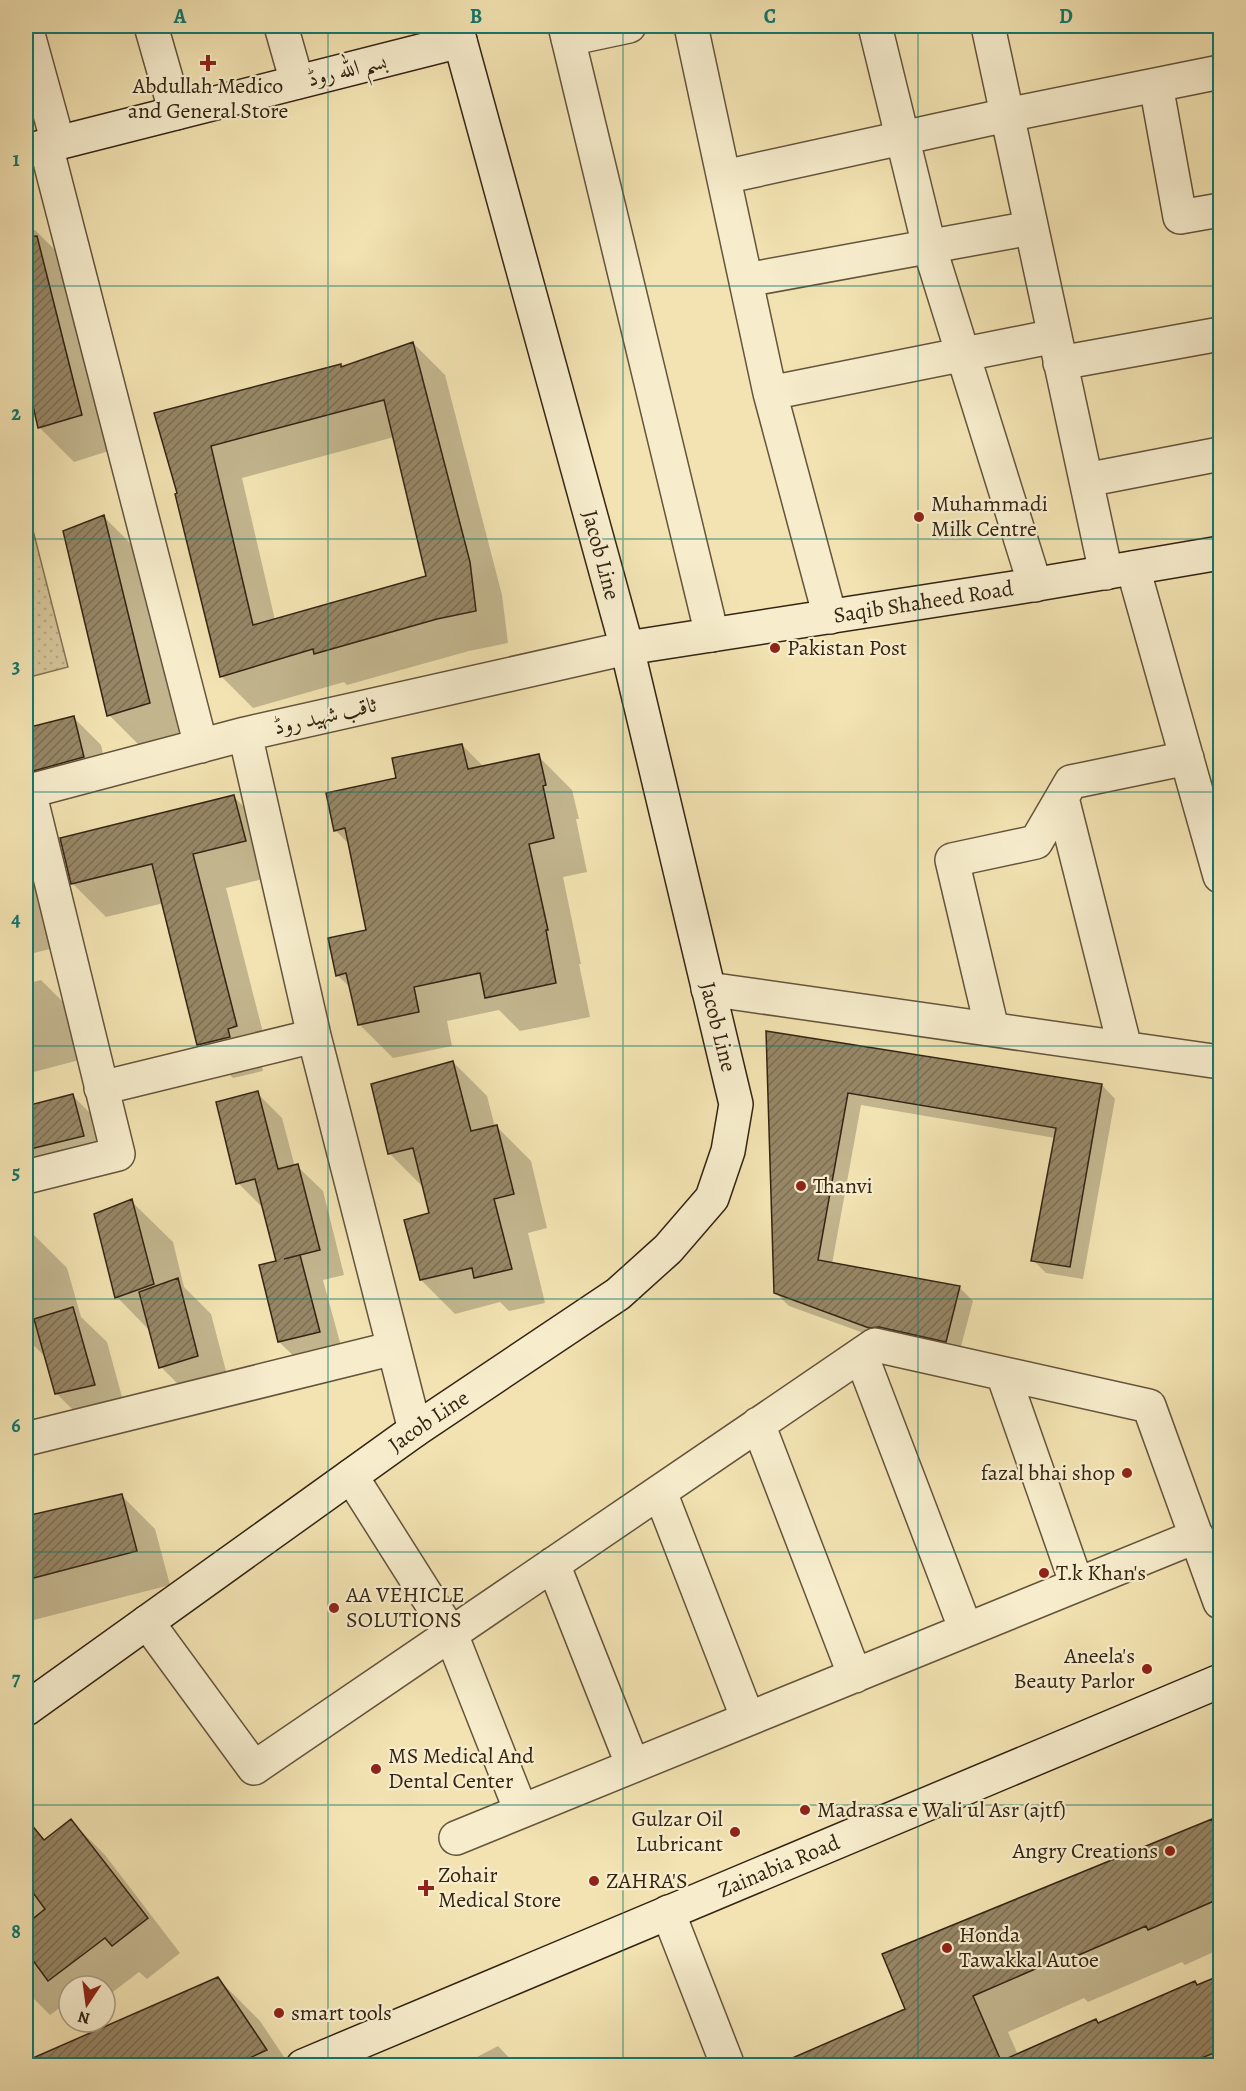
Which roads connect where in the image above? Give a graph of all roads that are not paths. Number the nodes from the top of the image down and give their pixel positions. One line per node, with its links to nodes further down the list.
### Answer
1 (151, 26): 13 (street)
2 (281, 26): 11 (street)
3 (629, 26): 8 (street)
4 (691, 26): 17 (street)
5 (875, 26): 15 (street)
6 (988, 26): 14 (street)
7 (26, 27): 16 (street)
8 (567, 32): 32 (street)
9 (458, 34): 11 (street, بسم اللہ روڈ); 33 (street, Jacob Line)
10 (1221, 72): 12 (street)
11 (297, 82): 13 (street, بسم اللہ روڈ)
12 (1156, 85): 14 (street); 18 (street)
13 (176, 113): 16 (street, بسم اللہ روڈ)
14 (1007, 115): 15 (street); 19 (street)
15 (902, 138): 17 (street); 20 (street)
16 (43, 147): 35 (street)
17 (724, 177): 21 (street)
18 (1221, 210)
19 (1031, 228): 20 (street); 23 (street)
20 (928, 246): 21 (street); 24 (street)
21 (746, 280): 25 (street)
22 (1221, 334): 23 (street)
23 (1058, 349): 24 (street); 27 (street)
24 (962, 354): 25 (street); 30 (street)
25 (771, 393): 31 (street)
26 (1221, 454): 27 (street)
27 (1086, 480): 29 (street)
28 (1221, 553): 29 (street, Saqib Shaheed Road)
29 (1120, 571): 30 (street, Saqib Shaheed Road); 36 (street)
30 (1035, 585): 31 (street, Saqib Shaheed Road)
31 (830, 616): 32 (street, Saqib Shaheed Road)
32 (711, 635): 33 (street, Saqib Shaheed Road)
33 (627, 648): 34 (street, ثاقب شہید روڈ); 40 (street, Jacob Line)
34 (244, 734): 35 (street, ثاقب شہید روڈ); 42 (street)
35 (201, 746): 37 (street, ثاقب شہید روڈ)
36 (1187, 758): 38 (street); 39 (street)
37 (27, 791): 45 (street)
38 (1062, 798): 41 (street); 43 (street)
39 (1221, 876)
40 (708, 988): 41 (street); 51 (street, Jacob Line)
41 (992, 1029): 43 (street)
42 (314, 1036): 45 (street); 47 (street)
43 (1125, 1048): 44 (street)
44 (1221, 1062)
45 (102, 1088): 46 (street)
46 (26, 1177)
47 (394, 1348): 51 (street); 52 (street)
48 (861, 1355): 49 (street); 50 (street); 60 (street)
49 (1003, 1374): 55 (street); 57 (street)
50 (758, 1424): 54 (street); 62 (street)
51 (415, 1430): 53 (street, Jacob Line)
52 (26, 1439)
53 (351, 1476): 59 (street, Jacob Line); 61 (street)
54 (660, 1492): 56 (street); 65 (street)
55 (1197, 1536): 57 (street); 58 (street)
56 (553, 1564): 61 (street); 66 (street)
57 (1077, 1585): 60 (street)
58 (1221, 1602)
59 (147, 1622): 61 (street); 64 (street, Jacob Line)
60 (966, 1630): 62 (street)
61 (451, 1634): 67 (street)
62 (855, 1676): 65 (street)
63 (1221, 1681): 69 (street, Zainabia Road)
64 (26, 1709)
65 (748, 1719): 66 (street)
66 (633, 1766): 67 (street)
67 (521, 1811): 68 (street)
68 (456, 1838)
69 (668, 1912): 70 (street, Zainabia Road); 71 (street)
70 (303, 2066)
71 (728, 2066)

